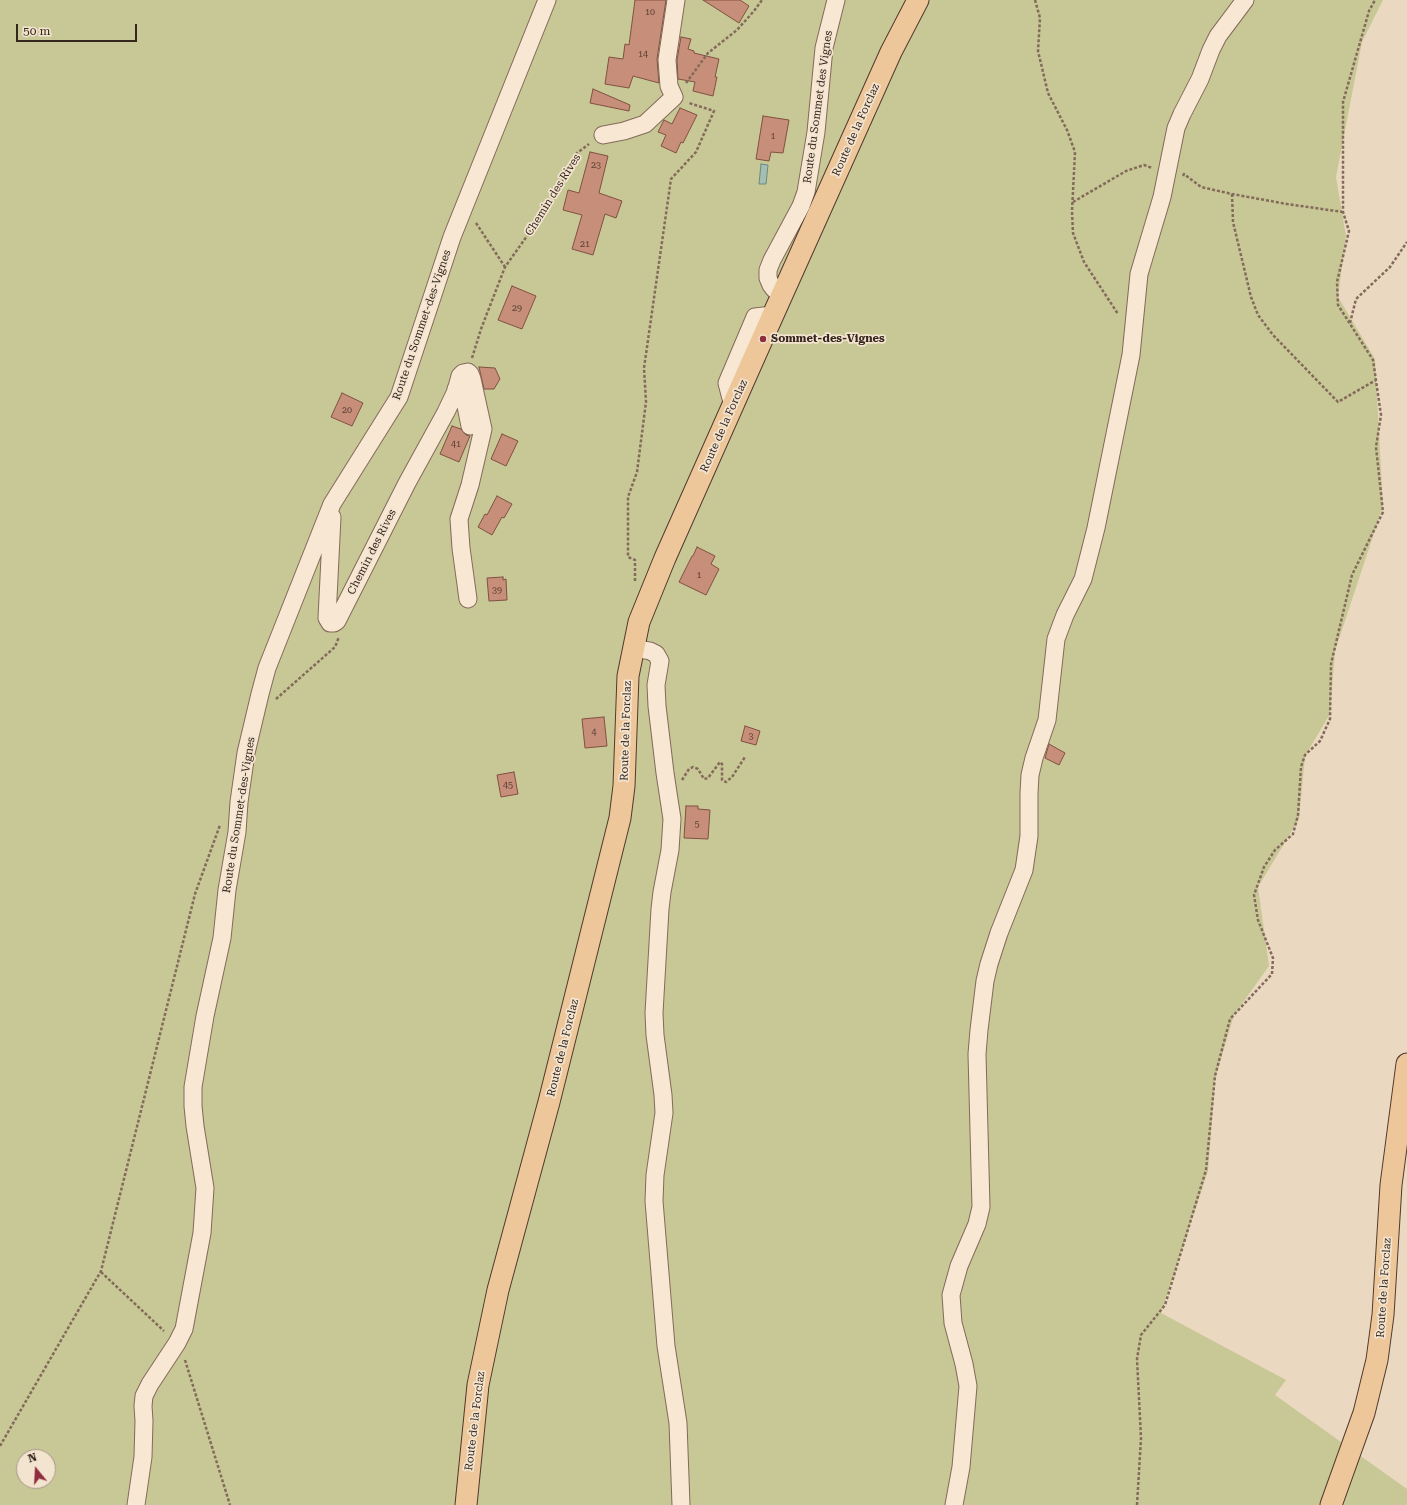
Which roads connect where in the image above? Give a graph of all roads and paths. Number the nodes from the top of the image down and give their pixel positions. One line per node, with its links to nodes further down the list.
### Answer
1 (547, 0): 15 (street, Route du Sommet-des-Vignes)
2 (676, 0): 9 (street)
3 (762, 0): 9 (path)
4 (836, 0): 19 (street, Route du Sommet des Vignes)
5 (918, 0): 19 (main road, Route de la Forclaz)
6 (1035, 0): 14 (path)
7 (1244, 0): 11 (street)
8 (1375, 0): 16 (path)
9 (674, 97): 10 (street); 27 (path)
10 (603, 135): 18 (path, Chemin des Rives)
11 (1167, 172): 13 (street); 14 (path)
12 (1232, 194): 13 (path); 16 (path); 23 (path)
13 (1162, 196): 21 (street)
14 (1073, 202): 21 (path)
15 (464, 206): 18 (path); 26 (street, Route du Sommet-des-Vignes)
16 (1343, 212): 20 (path)
17 (1407, 242): 20 (path)
18 (505, 267): 22 (path, Chemin des Rives)
19 (783, 294): 29 (main road, Route de la Forclaz)
20 (1350, 323): 23 (path)
21 (1133, 333): 41 (street)
22 (468, 372): 24 (street, Chemin des Rives); 28 (street)
23 (1376, 380): 42 (path)
24 (456, 389): 25 (street); 26 (street, Chemin des Rives)
25 (470, 426)
26 (332, 504): 35 (street, Route du Sommet-des-Vignes)
27 (635, 588)
28 (468, 599)
29 (633, 648): 31 (street); 39 (main road, Route de la Forclaz)
30 (745, 757): 31 (path)
31 (670, 803): 40 (street)
32 (222, 820): 34 (path)
33 (1407, 1064): 43 (main road, Route de la Forclaz)
34 (101, 1271): 35 (path); 36 (path)
35 (177, 1343): 37 (street, Route du Sommet-des-Vignes); 38 (path)
36 (0, 1446)
37 (136, 1505)
38 (230, 1505)
39 (466, 1505)
40 (681, 1505)
41 (954, 1505)
42 (1137, 1505)
43 (1331, 1505)

